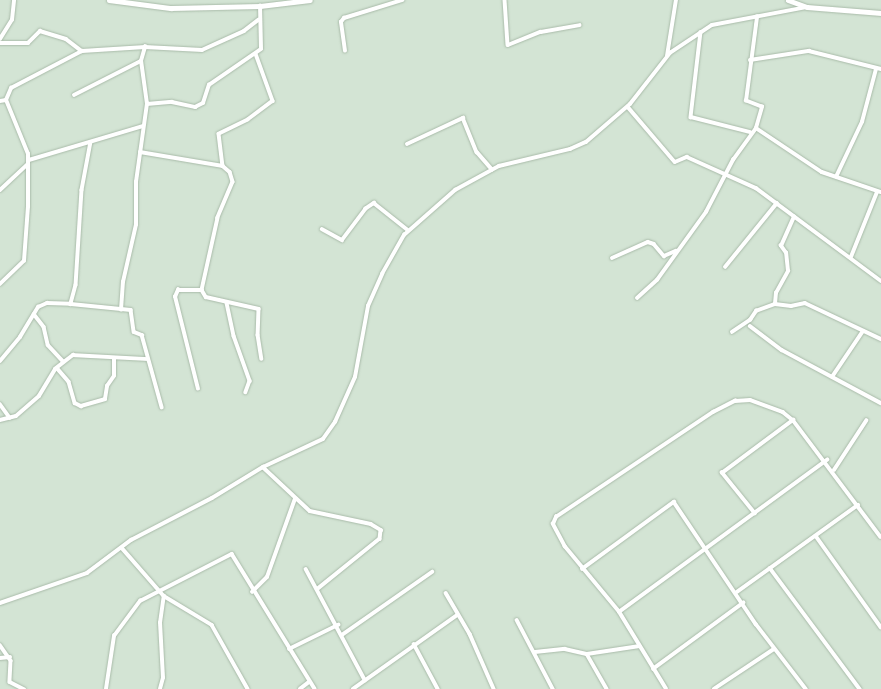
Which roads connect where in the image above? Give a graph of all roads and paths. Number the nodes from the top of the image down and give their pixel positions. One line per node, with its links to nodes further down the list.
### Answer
1 (14, 0): 16 (street)
2 (109, 0): 8 (street)
3 (310, 0): 9 (street)
4 (402, 0): 20 (street)
5 (505, 0): 14 (street)
6 (676, 0): 22 (street)
7 (788, 0): 10 (street)
8 (124, 2): 9 (street)
9 (260, 6): 13 (street)
10 (807, 8): 11 (street); 12 (street)
11 (881, 13)
12 (757, 17): 15 (street); 23 (street)
13 (258, 20): 18 (street); 21 (street)
14 (579, 25)
15 (701, 32): 22 (street); 34 (street)
16 (0, 39)
17 (0, 43): 19 (street)
18 (145, 47): 19 (street); 24 (street)
19 (82, 51): 28 (street)
20 (345, 51)
21 (256, 54): 30 (street); 42 (street)
22 (667, 56): 31 (street)
23 (750, 60): 25 (street); 33 (street)
24 (141, 61): 27 (street); 30 (street)
25 (876, 69): 26 (street); 45 (street)
26 (881, 69)
27 (74, 95)
28 (6, 100): 29 (street); 40 (street)
29 (0, 102)
30 (147, 104): 32 (street)
31 (628, 107): 43 (street); 44 (street)
32 (143, 126): 35 (street); 39 (street)
33 (756, 128): 34 (street); 45 (street)
34 (750, 132): 44 (street)
35 (91, 142): 37 (street); 38 (street)
36 (407, 144): 43 (street)
37 (80, 147): 38 (street); 40 (street)
38 (88, 150): 61 (street)
39 (140, 152): 42 (street); 63 (street)
40 (29, 160): 41 (street)
41 (27, 165): 46 (street); 57 (street)
42 (223, 166): 58 (street)
43 (492, 169): 51 (street)
44 (726, 176): 48 (street); 52 (street)
45 (836, 176): 47 (street)
46 (0, 190)
47 (879, 192): 53 (street)
48 (777, 203): 49 (street); 55 (street)
49 (794, 217): 53 (street); 62 (street)
50 (322, 229): 51 (street)
51 (408, 230): 86 (street)
52 (677, 250): 54 (street); 59 (street)
53 (851, 257): 56 (street)
54 (612, 258)
55 (725, 267)
56 (881, 281)
57 (0, 284)
58 (202, 290): 60 (street); 76 (street)
59 (637, 298)
60 (227, 303): 71 (street); 77 (street)
61 (71, 304): 63 (street); 64 (street)
62 (775, 304): 66 (street); 67 (street)
63 (121, 310): 70 (street)
64 (34, 314): 72 (street); 73 (street)
65 (750, 326): 75 (street)
66 (863, 331): 68 (street); 75 (street)
67 (732, 332)
68 (881, 339)
69 (114, 359): 70 (street); 73 (street); 74 (street)
70 (147, 359): 80 (street)
71 (262, 359)
72 (0, 361)
73 (63, 361): 74 (street)
74 (57, 368): 81 (street)
75 (832, 377): 78 (street)
76 (198, 388)
77 (246, 392)
78 (881, 403)
79 (0, 404): 81 (street)
80 (162, 407)
81 (10, 418): 82 (street)
82 (0, 420)
83 (793, 420): 85 (street); 90 (street); 97 (street)
84 (866, 421): 87 (street)
85 (827, 460): 87 (street); 90 (street)
86 (263, 466): 88 (street); 94 (street)
87 (834, 470): 89 (street)
88 (295, 499): 100 (street); 101 (street)
89 (858, 505): 91 (street); 92 (street)
90 (755, 514): 93 (street)
91 (816, 536): 95 (street); 111 (street)
92 (881, 537)
93 (706, 546): 97 (street); 102 (street); 107 (street)
94 (122, 548): 99 (street); 105 (street)
95 (770, 568): 102 (street); 139 (street)
96 (306, 569): 100 (street)
97 (582, 569): 107 (street)
98 (432, 572): 112 (street)
99 (159, 588): 101 (street); 104 (street); 126 (street)
100 (318, 589): 110 (street)
101 (252, 592): 116 (street)
102 (737, 592): 106 (street)
103 (446, 593): 108 (street)
104 (164, 596): 127 (street); 128 (street)
105 (0, 603)
106 (743, 603): 117 (street); 122 (street)
107 (619, 612): 115 (street)
108 (457, 615): 113 (street); 133 (street)
109 (517, 620): 118 (street)
110 (338, 625): 112 (street); 116 (street)
111 (881, 627)
112 (342, 635): 123 (street)
113 (414, 644): 123 (street); 132 (street)
114 (0, 645): 120 (street)
115 (639, 646): 119 (street); 122 (street)
116 (290, 649): 124 (street)
117 (774, 649): 137 (street); 138 (street)
118 (535, 652): 119 (street); 134 (street)
119 (587, 654): 135 (street)
120 (10, 657): 121 (street); 125 (street)
121 (0, 658)
122 (653, 669): 136 (street)
123 (365, 680): 131 (street)
124 (309, 682): 129 (street); 130 (street)
125 (24, 689)
126 (106, 689)
127 (160, 689)
128 (248, 689)
129 (300, 689)
130 (315, 689)
131 (353, 689)
132 (438, 689)
133 (494, 689)
134 (553, 689)
135 (607, 689)
136 (666, 689)
137 (714, 689)
138 (806, 689)
139 (860, 689)

